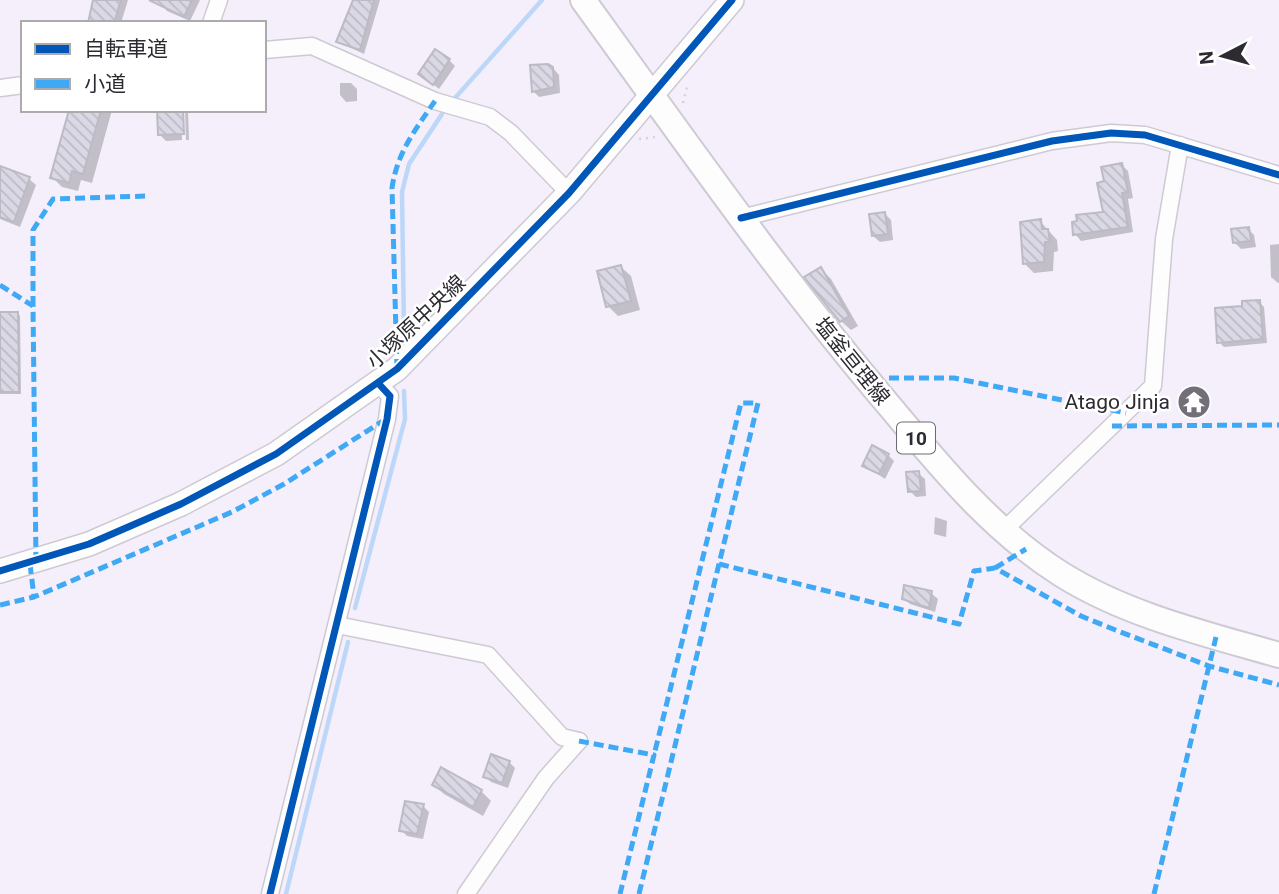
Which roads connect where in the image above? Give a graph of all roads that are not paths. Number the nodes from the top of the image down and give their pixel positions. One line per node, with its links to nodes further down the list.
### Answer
1 (219, 0): 4 (street)
2 (583, 0): 8 (main road, 塩釜亘理線 / 10)
3 (732, 0): 8 (street, 小塚原中央線)
4 (212, 21)
5 (266, 51): 11 (street)
6 (21, 85): 7 (street)
7 (0, 88)
8 (652, 95): 11 (street, 小塚原中央線); 12 (main road, 塩釜亘理線 / 10)
9 (1180, 145): 10 (street); 12 (street); 14 (street)
10 (1279, 175)
11 (569, 193): 13 (street, 小塚原中央線)
12 (741, 218): 14 (main road, 塩釜亘理線 / 10)
13 (378, 383): 15 (street, 小塚原中央線); 16 (street)
14 (1003, 531): 17 (main road, 塩釜亘理線 / 10)
15 (0, 571)
16 (337, 625): 18 (street); 19 (street)
17 (1279, 655)
18 (270, 894)
19 (466, 894)

